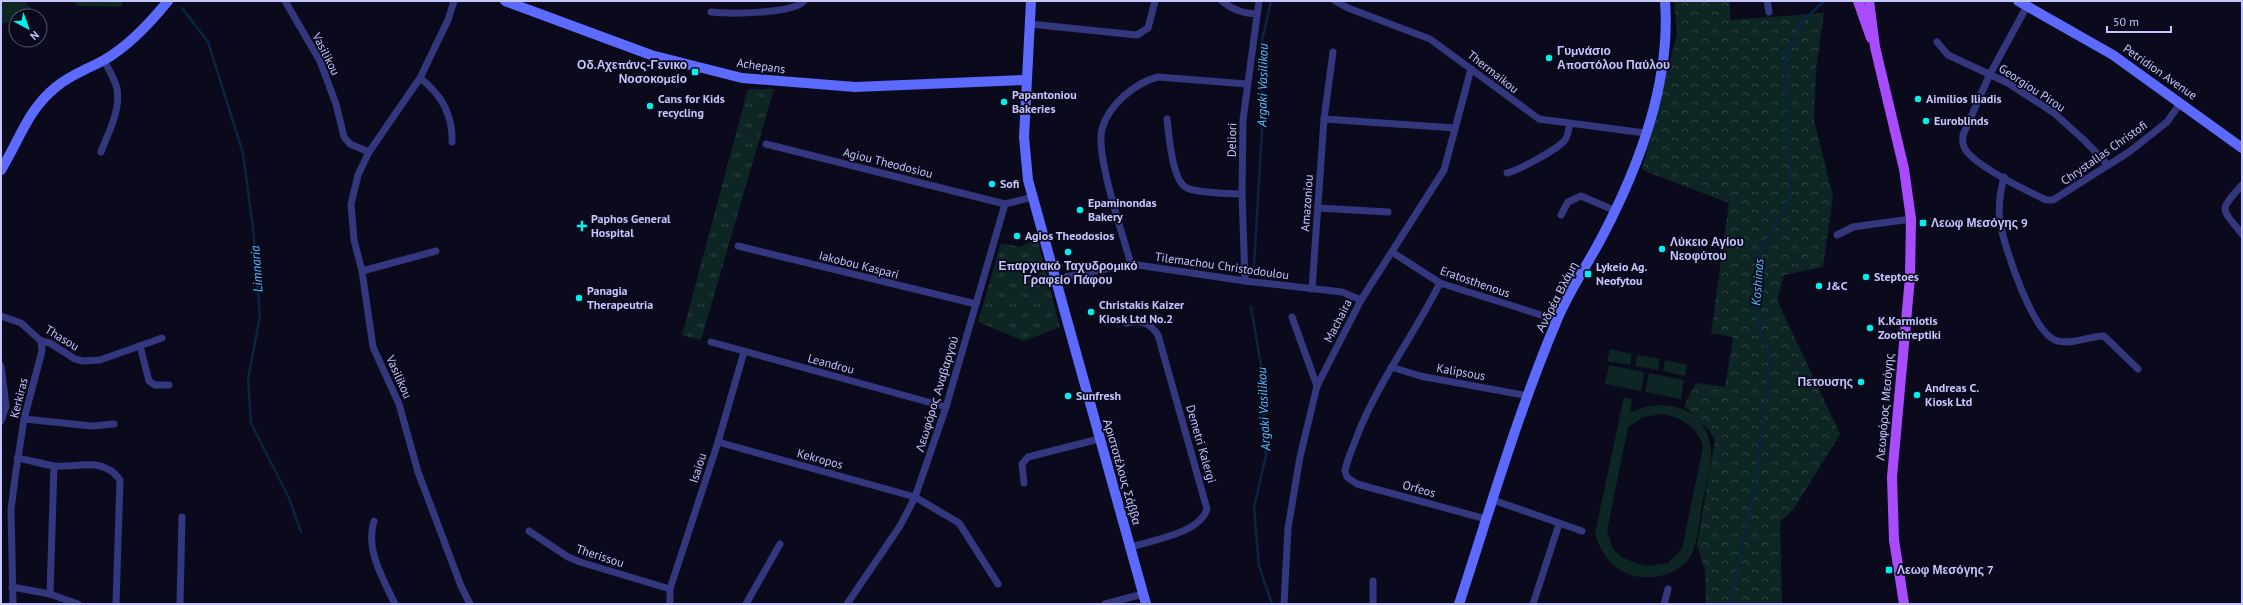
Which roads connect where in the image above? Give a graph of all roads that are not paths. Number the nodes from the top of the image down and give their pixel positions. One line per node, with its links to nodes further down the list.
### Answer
1 (168, 1): 23 (street)
2 (285, 1): 39 (street, Vasilikou)
3 (454, 1): 26 (street, Vasilikou)
4 (505, 1): 27 (street, Achepans)
5 (804, 1): 16 (street)
6 (1031, 1): 19 (street, Αριστοτέλους Σάββα)
7 (1155, 1): 19 (street)
8 (1222, 1): 18 (street)
9 (1259, 1): 18 (street, Deliori)
10 (1335, 1): 24 (street, Thermaikou)
11 (1665, 1): 34 (street, Ανδρέα Βλάμη)
12 (1767, 1): 17 (street)
13 (1858, 1): 21 (main road, Λεωφόρος Μεσόγης)
14 (1869, 1): 21 (main road, Λεωφόρος Μεσόγης)
15 (2022, 3): 25 (street); 29 (street, Petridion Avenue)
16 (711, 12)
17 (1769, 12)
18 (1257, 14): 28 (street, Deliori)
19 (1030, 24): 27 (street, Αριστοτέλους Σάββα)
20 (1937, 42): 25 (street, Georgiou Pirou)
21 (1875, 47): 52 (main road, Λεωφόρος Μεσόγης)
22 (1332, 52): 31 (street, Amazoniou)
23 (104, 60): 38 (street); 41 (street)
24 (1471, 69): 32 (street, Thermaikou); 33 (street, Machaira)
25 (1990, 74): 40 (street, Georgiou Pirou); 43 (street)
26 (420, 78): 35 (street); 39 (street, Vasilikou)
27 (1025, 80): 46 (street, Αριστοτέλους Σάββα)
28 (1247, 84): 45 (street, Deliori); 58 (street)
29 (2181, 102): 37 (street, Petridion Avenue); 40 (street, Chrystallas Christofi)
30 (1167, 119): 45 (street)
31 (1324, 119): 33 (street); 48 (street, Amazoniou)
32 (1570, 125): 34 (street, Thermaikou); 42 (street)
33 (1455, 128): 57 (street, Machaira)
34 (1645, 134): 49 (street, Ανδρέα Βλάμη)
35 (452, 142)
36 (766, 144): 47 (street, Agiou Theodosiou)
37 (2242, 148)
38 (101, 152)
39 (369, 152): 59 (street, Vasilikou)
40 (2107, 164): 43 (street, Chrystallas Christofi)
41 (1, 170)
42 (1507, 173)
43 (2004, 177): 77 (street)
44 (2242, 185): 53 (street)
45 (1242, 194): 61 (street, Deliori)
46 (1033, 197): 47 (street); 60 (street, Αριστοτέλους Σάββα)
47 (1005, 204): 65 (street, Λεωφόρος Αναβαργού)
48 (1318, 208): 50 (street); 63 (street, Amazoniou)
49 (1616, 211): 51 (street); 68 (street, Ανδρέα Βλάμη)
50 (1388, 212)
51 (1561, 215)
52 (1911, 219): 54 (street); 123 (main road, Λεωφόρος Μεσόγης)
53 (2242, 234)
54 (1837, 235)
55 (738, 246): 65 (street, Iakobou Kaspari)
56 (436, 251): 59 (street)
57 (1392, 252): 62 (street, Eratosthenous); 64 (street, Machaira)
58 (1131, 264): 60 (street, Tilemachou Christodoulou); 61 (street, Tilemachou Christodoulou)
59 (362, 271): 112 (street, Vasilikou)
60 (1055, 279): 85 (street, Αριστοτέλους Σάββα)
61 (1246, 281): 63 (street, Tilemachou Christodoulou)
62 (1440, 283): 68 (street, Eratosthenous); 76 (street)
63 (1312, 289): 64 (street, Tilemachou Christodoulou)
64 (1361, 300): 79 (street, Machaira)
65 (976, 304): 81 (street, Λεωφόρος Αναβαργού)
66 (1, 316): 71 (street, Thasou)
67 (1292, 317): 79 (street)
68 (1557, 320): 80 (street, Ανδρέα Βλάμη)
69 (1127, 324): 99 (street, Demetri Kalergi)
70 (162, 338): 73 (street, Thasou)
71 (41, 341): 73 (street, Thasou); 82 (street, Kerkiras)
72 (711, 342): 74 (street, Leandrou)
73 (140, 346): 78 (street)
74 (744, 352): 81 (street, Leandrou); 86 (street, Isaiou)
75 (1, 366): 83 (street)
76 (1391, 367): 80 (street, Kalipsous); 93 (street, Orfeos)
77 (2138, 369)
78 (169, 385)
79 (1317, 386): 118 (street, Machaira)
80 (1529, 396): 91 (street, Ανδρέα Βλάμη)
81 (946, 407): 90 (street, Λεωφόρος Αναβαργού)
82 (24, 419): 84 (street); 87 (street, Kerkiras)
83 (1, 421)
84 (114, 424)
85 (1099, 438): 89 (street); 99 (street, Αριστοτέλους Σάββα)
86 (718, 442): 90 (street, Kekropos); 103 (street, Isaiou)
87 (17, 458): 88 (street); 102 (street, Kerkiras)
88 (54, 466): 105 (street); 109 (street)
89 (1024, 483)
90 (915, 497): 101 (street, Kekropos); 115 (street, Λεωφόρος Αναβαργού)
91 (1493, 500): 93 (street, Ανδρέα Βλάμη); 95 (street)
92 (182, 517): 110 (street)
93 (1486, 519): 120 (street, Ανδρέα Βλάμη)
94 (374, 521): 111 (street)
95 (1559, 524): 97 (street); 121 (street)
96 (530, 531): 103 (street, Therissou)
97 (1582, 531)
98 (780, 544): 114 (street)
99 (1131, 547): 106 (street, Αριστοτέλους Σάββα)
100 (1373, 581): 119 (street)
101 (998, 584)
102 (12, 587): 105 (street); 107 (street, Kerkiras)
103 (670, 588): 113 (street, Isaiou)
104 (1668, 589): 122 (street)
105 (50, 594): 108 (street)
106 (1143, 594): 116 (street); 117 (street, Αριστοτέλους Σάββα)
107 (13, 604)
108 (78, 604)
109 (116, 604)
110 (180, 604)
111 (395, 604)
112 (470, 604)
113 (670, 604)
114 (746, 604)
115 (847, 604)
116 (1105, 604)
117 (1146, 604)
118 (1284, 604)
119 (1373, 604)
120 (1459, 604)
121 (1534, 604)
122 (1664, 604)
123 (1904, 604)

